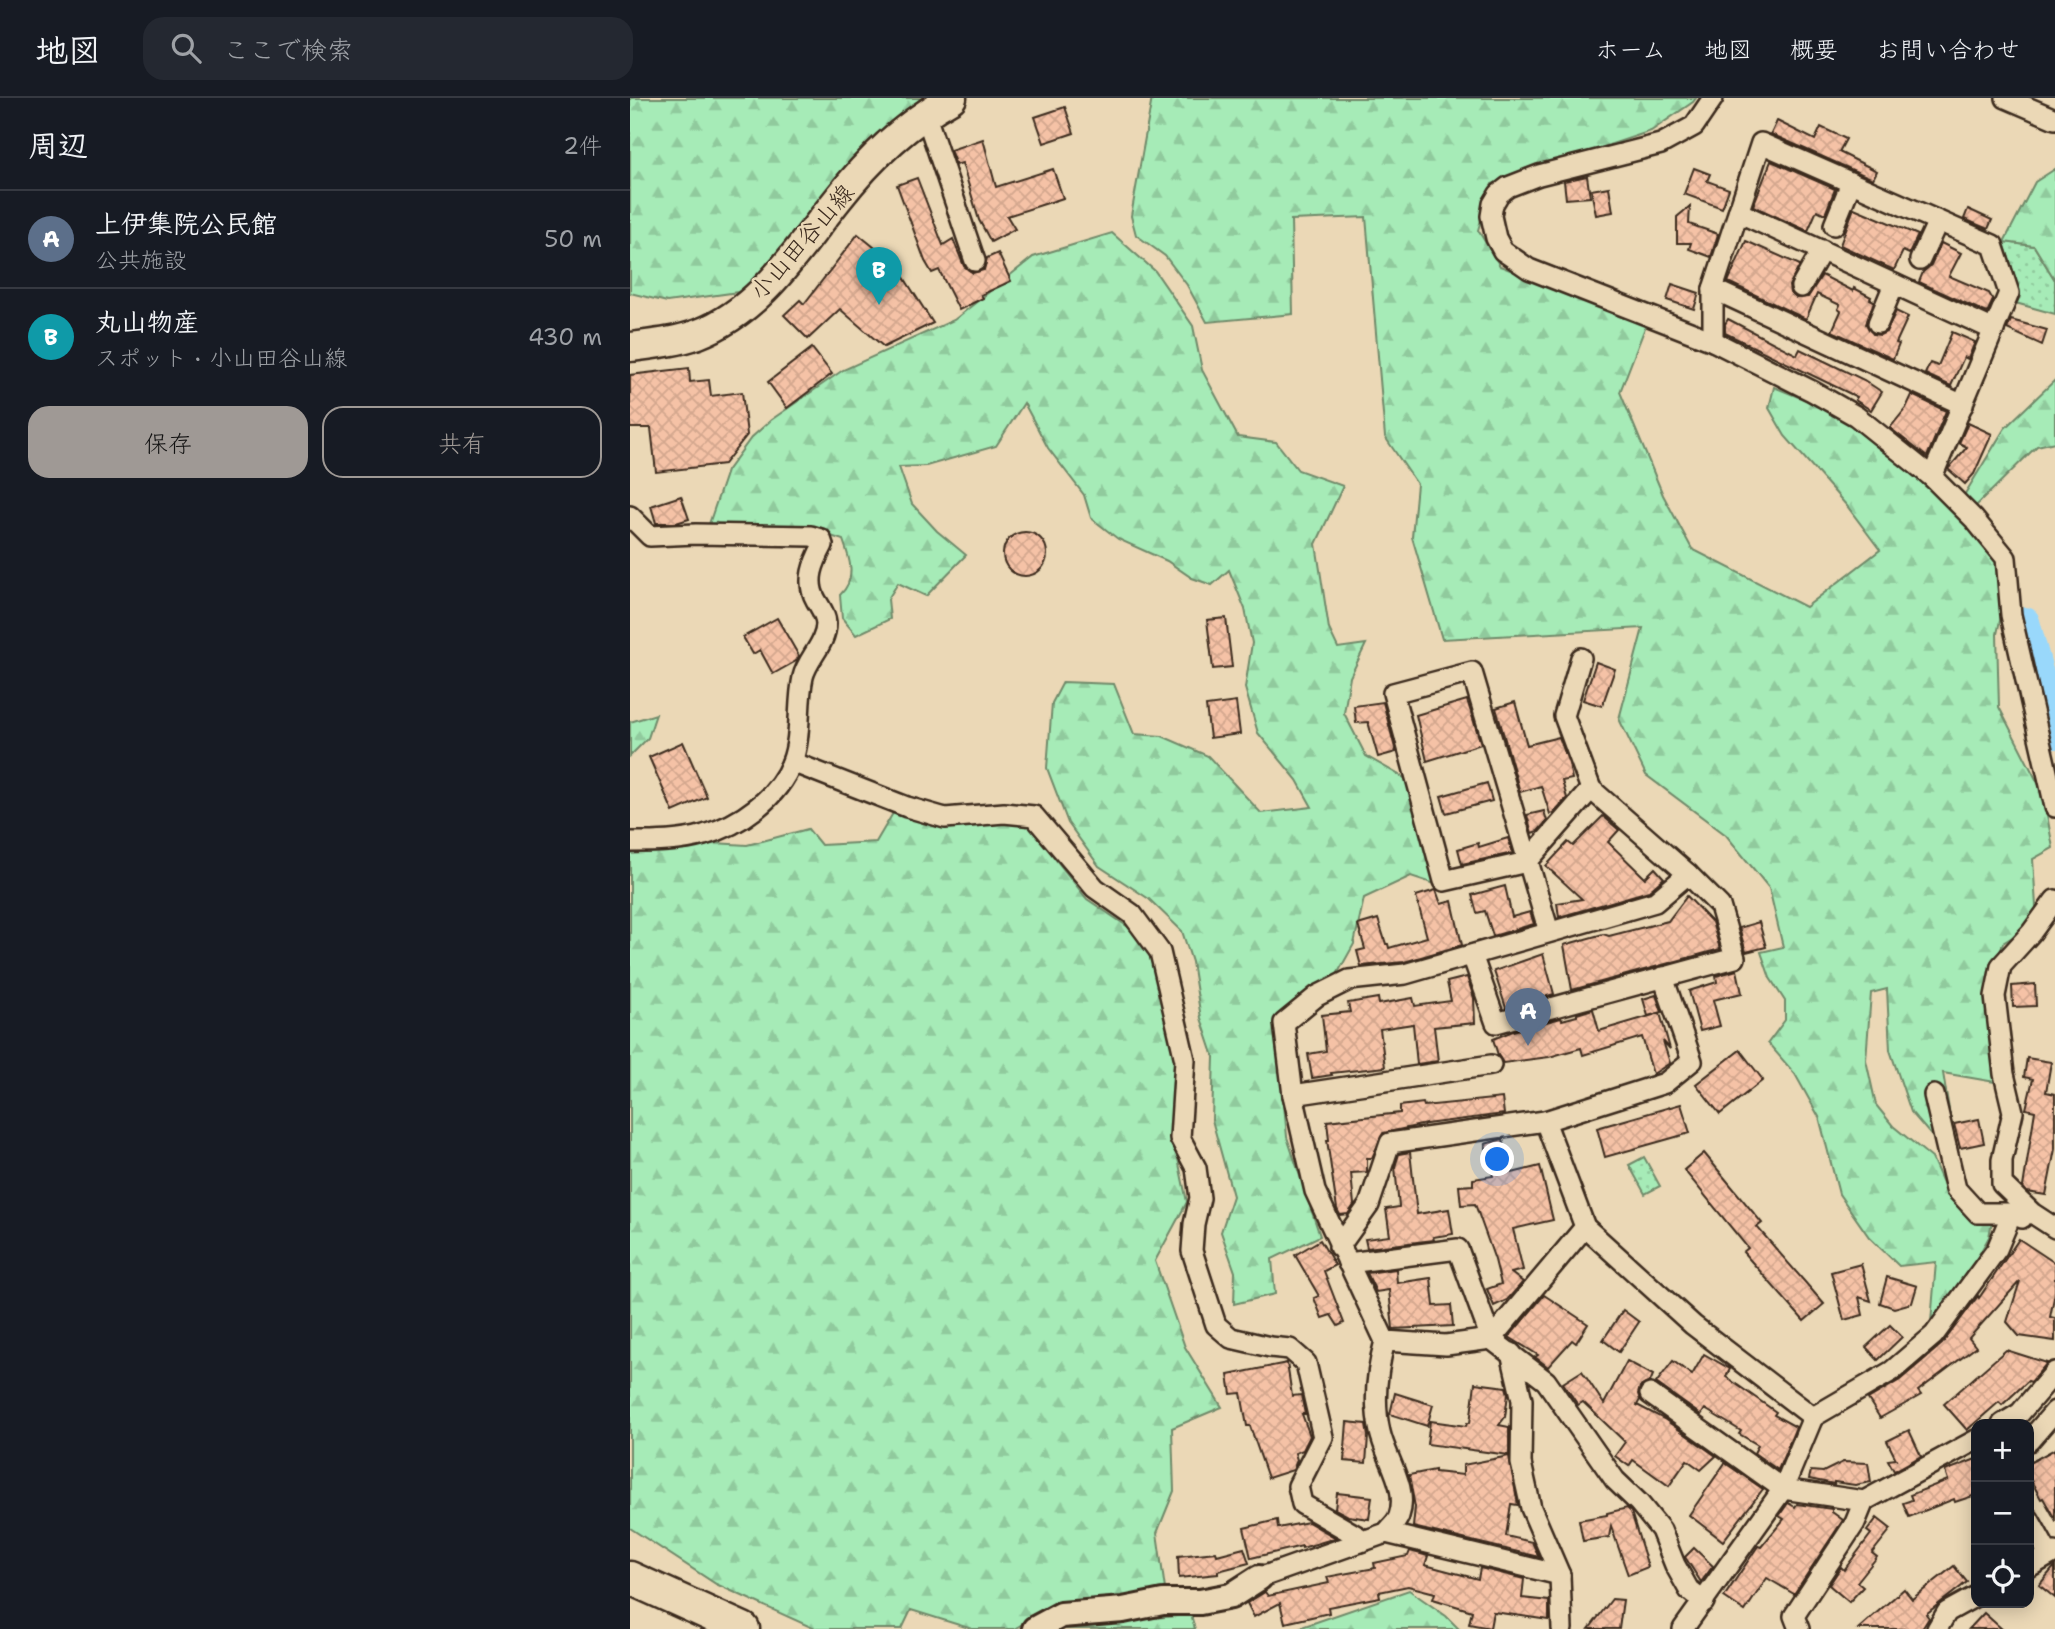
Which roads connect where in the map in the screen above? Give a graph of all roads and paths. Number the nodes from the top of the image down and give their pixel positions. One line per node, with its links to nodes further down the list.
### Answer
1 (953, 98): 4 (main road, 小山田谷山線)
2 (1713, 98): 18 (street)
3 (2006, 98): 5 (street)
4 (925, 113): 12 (street); 19 (main road, 小山田谷山線)
5 (2055, 118)
6 (1851, 183): 7 (street); 8 (street); 9 (street)
7 (1738, 212): 10 (street); 15 (street)
8 (1938, 221): 11 (street); 17 (street)
9 (1834, 225)
10 (1822, 250): 13 (street); 14 (street)
11 (1920, 260)
12 (975, 261)
13 (1894, 284): 16 (street); 17 (street)
14 (1801, 288)
15 (1713, 289): 18 (street); 20 (street)
16 (1878, 323)
17 (1994, 330): 20 (street)
18 (1713, 341): 21 (street)
19 (630, 347)
20 (1963, 405): 21 (street)
21 (1932, 477): 26 (street)
22 (630, 516): 24 (street)
23 (1581, 658): 25 (street)
24 (792, 762): 27 (street); 57 (street)
25 (1591, 789): 28 (street); 29 (street)
26 (2055, 807)
27 (630, 842)
28 (1527, 862): 28 (street); 31 (street)
29 (1688, 874): 31 (street); 33 (street)
30 (2055, 900): 40 (street)
31 (1549, 932): 32 (street)
32 (1472, 955): 33 (street); 35 (street)
33 (1664, 977): 37 (street)
34 (1491, 1065): 35 (street)
35 (1293, 1095): 42 (street)
36 (1934, 1095): 38 (street)
37 (1545, 1121): 39 (street); 42 (street)
38 (2012, 1213): 41 (street); 49 (street)
39 (1585, 1227): 43 (street); 49 (street)
40 (2055, 1228)
41 (2055, 1234)
42 (1344, 1255): 43 (street); 44 (street)
43 (1491, 1339): 44 (street); 45 (street)
44 (1385, 1340): 56 (street)
45 (1511, 1353): 60 (street); 64 (street)
46 (2055, 1372): 50 (street)
47 (1650, 1394): 53 (street)
48 (2055, 1411): 51 (street)
49 (1813, 1418): 53 (street)
50 (2010, 1419)
51 (2034, 1435)
52 (1971, 1443): 54 (street)
53 (1783, 1489): 54 (street); 64 (street)
54 (1864, 1501): 69 (street)
55 (2034, 1527): 58 (street)
56 (1386, 1533): 57 (street); 60 (street)
57 (1364, 1540): 62 (street)
58 (2052, 1554): 59 (street)
59 (2034, 1564)
60 (1559, 1575): 67 (street)
61 (630, 1578): 65 (main road)
62 (1259, 1578): 66 (street)
63 (1971, 1600): 70 (street)
64 (1704, 1602): 68 (street)
65 (743, 1629)
66 (1035, 1629)
67 (1562, 1629)
68 (1683, 1629)
69 (1799, 1629)
70 (1937, 1629)

